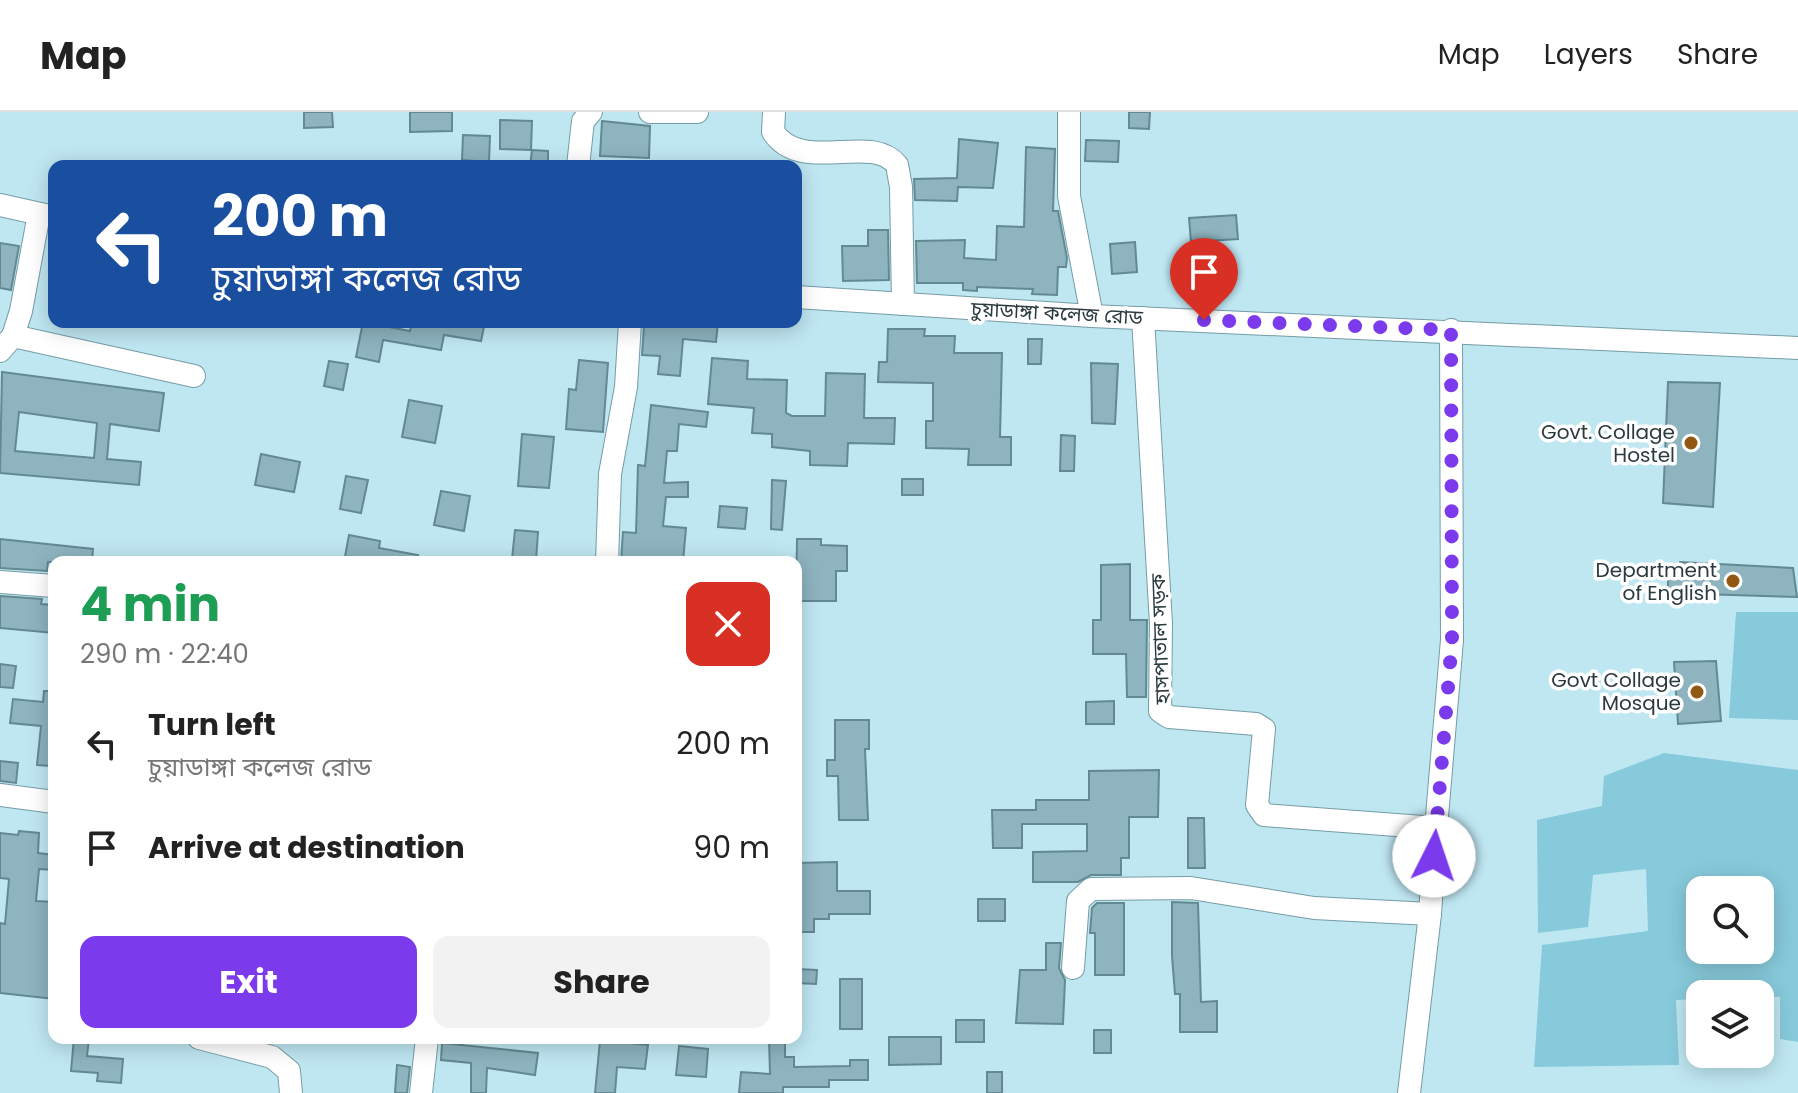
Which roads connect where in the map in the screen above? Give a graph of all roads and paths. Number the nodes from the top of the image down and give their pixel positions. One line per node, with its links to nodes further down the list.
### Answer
1 (591, 112): 6 (street)
2 (653, 112): 3 (street)
3 (697, 112)
4 (774, 112): 10 (street)
5 (1069, 112): 11 (street)
6 (578, 160)
7 (0, 205): 8 (street)
8 (46, 216): 15 (street)
9 (802, 297): 10 (street, চুয়াডাঙ্গা কলেজ রোড)
10 (903, 304): 11 (street, চুয়াডাঙ্গা কলেজ রোড)
11 (1092, 316): 12 (street, চুয়াডাঙ্গা কলেজ রোড)
12 (1143, 318): 14 (street, চুয়াডাঙ্গা কলেজ রোড); 23 (street, হাসপাতাল সড়ক)
13 (630, 328): 18 (street)
14 (1451, 330): 16 (street, চুয়াডাঙ্গা কলেজ রোড); 23 (street)
15 (6, 343): 17 (street)
16 (1798, 348)
17 (194, 376)
18 (607, 556)
19 (0, 582): 20 (street)
20 (48, 586)
21 (0, 795): 22 (street)
22 (48, 801)
23 (1436, 828): 24 (street)
24 (1430, 914): 25 (street); 30 (street)
25 (1073, 968)
26 (222, 1044): 28 (street)
27 (426, 1044): 29 (street)
28 (291, 1093)
29 (421, 1093)
30 (1409, 1093)

